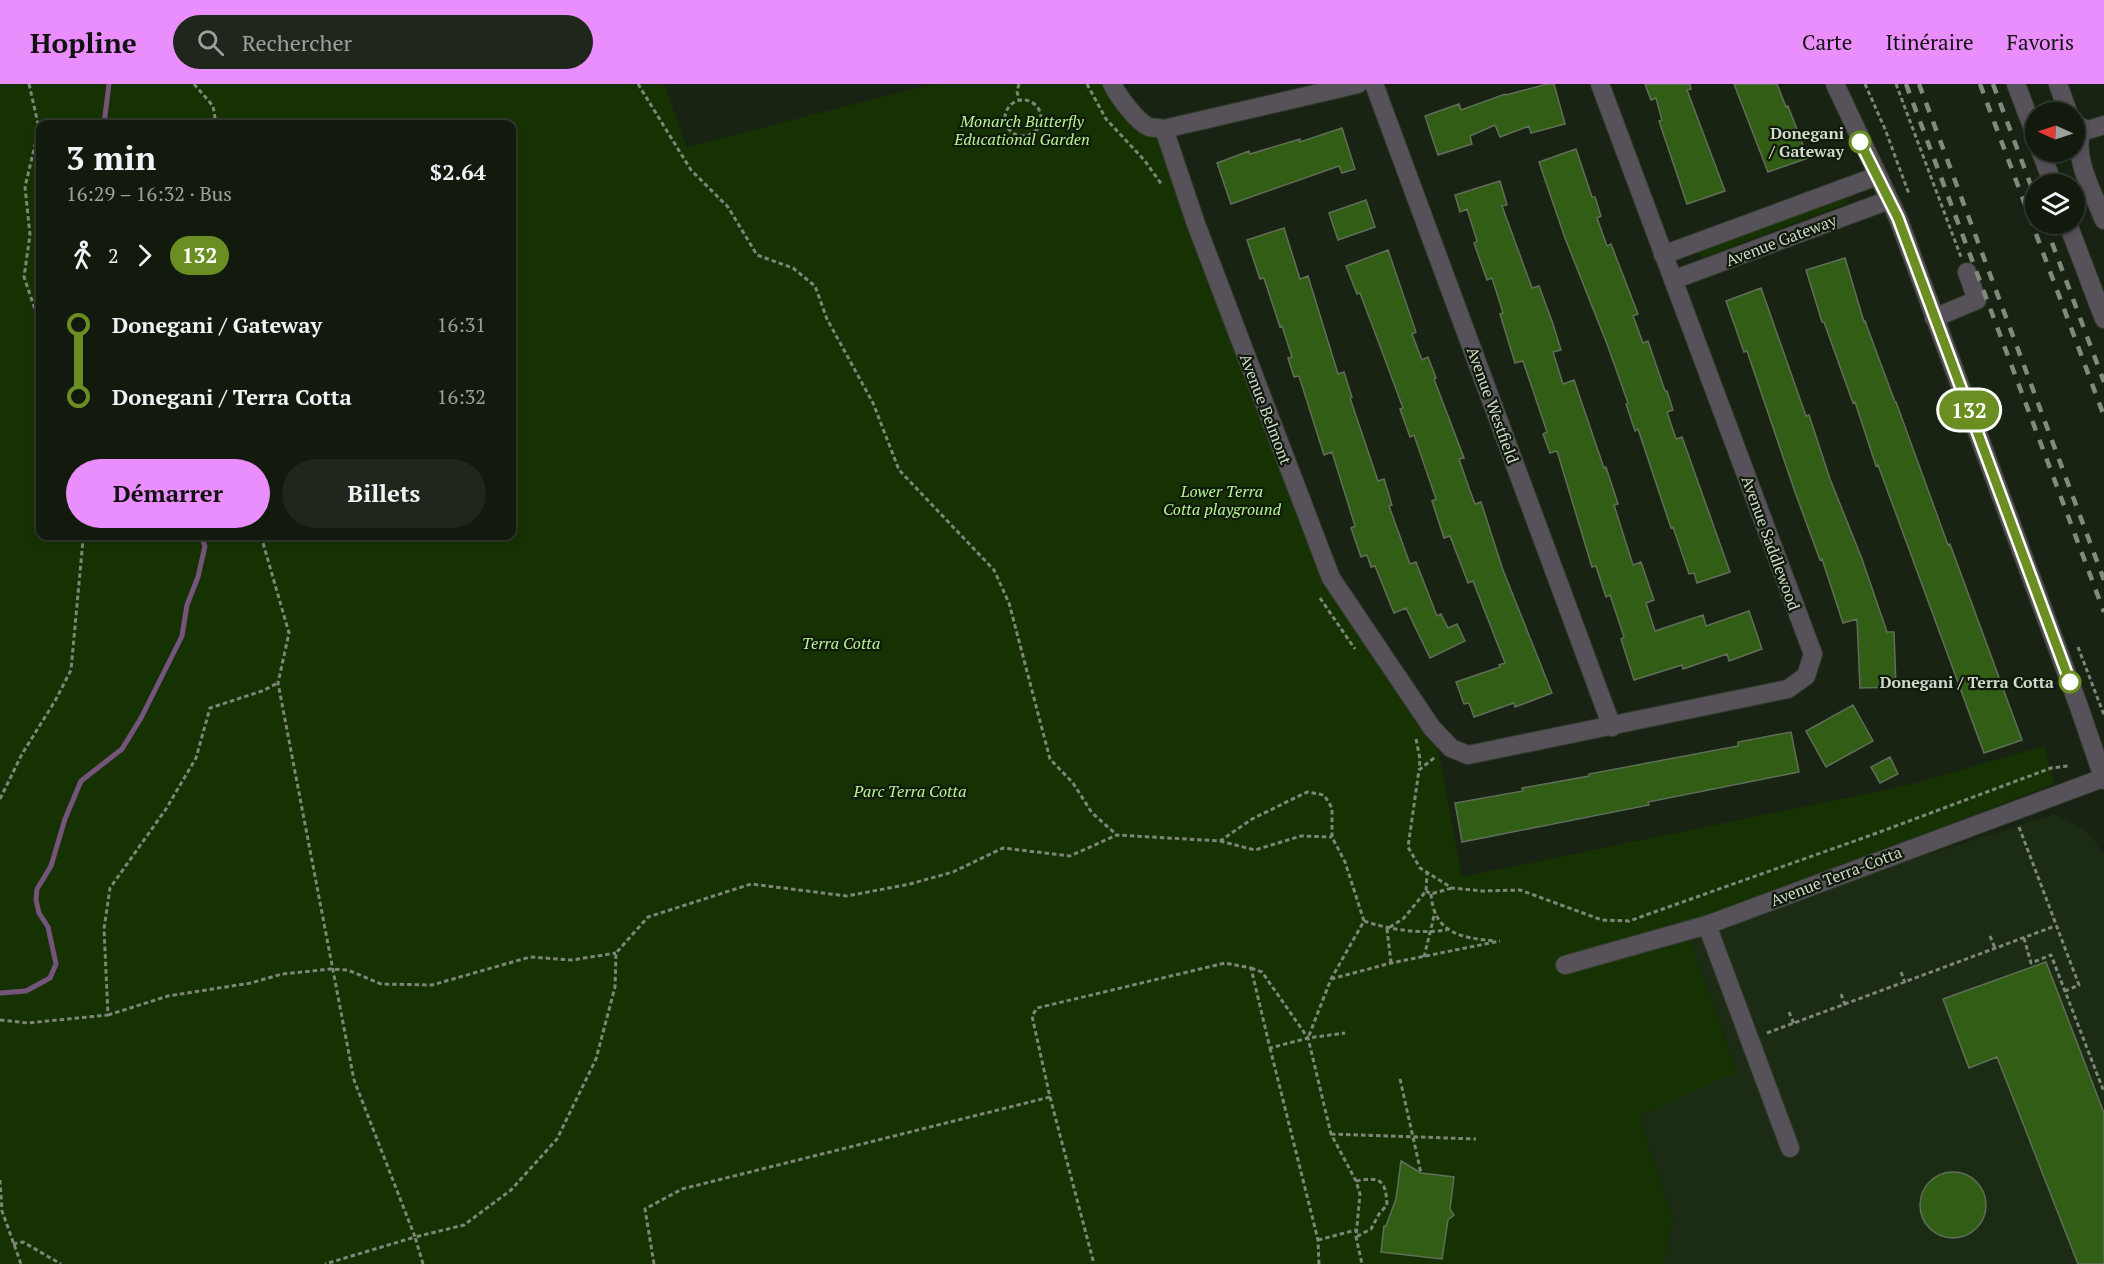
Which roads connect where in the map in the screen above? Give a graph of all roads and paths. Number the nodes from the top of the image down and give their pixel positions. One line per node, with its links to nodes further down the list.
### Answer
1 (29, 84): 16 (path)
2 (194, 84): 17 (path)
3 (638, 84): 43 (path)
4 (1018, 84): 13 (path)
5 (1112, 84): 19 (street)
6 (1358, 84): 19 (street)
7 (1374, 84): 36 (street, Avenue Westfield)
8 (1600, 84): 27 (street, Avenue Saddlewood)
9 (1835, 84): 23 (street)
10 (1896, 84): 28 (path)
11 (2016, 84): 15 (street)
12 (2058, 84): 14 (street)
13 (1019, 100): 13 (path)
14 (2064, 102)
15 (2025, 108)
16 (37, 120)
17 (215, 120)
18 (2104, 125): 20 (street)
19 (1164, 129): 38 (street, Avenue Belmont)
20 (2085, 129)
21 (36, 142): 30 (path)
22 (2082, 162): 25 (street)
23 (1877, 176): 24 (street); 27 (street, Avenue Gateway)
24 (1889, 200): 29 (street, Avenue Gateway); 32 (street)
25 (2104, 220)
26 (2072, 234): 31 (street)
27 (1663, 255): 29 (street, Avenue Saddlewood)
28 (1966, 272): 32 (street)
29 (1673, 280): 36 (street, Avenue Saddlewood)
30 (36, 312)
31 (2103, 315)
32 (1934, 318): 40 (street)
33 (83, 540): 41 (path)
34 (262, 540): 35 (path)
35 (278, 683): 65 (path); 73 (path)
36 (1612, 727): 38 (street, Avenue Saddlewood)
37 (1438, 755): 46 (path)
38 (1468, 755)
39 (2068, 766): 47 (path)
40 (2104, 779): 42 (street, Avenue Terra-Cotta)
41 (0, 800)
42 (2013, 810): 52 (street, Avenue Terra-Cotta); 53 (path)
43 (1117, 835): 45 (path); 60 (path)
44 (1332, 837): 45 (path); 45 (path); 51 (path)
45 (1221, 841)
46 (1427, 873): 47 (path); 48 (path)
47 (1452, 888): 49 (path)
48 (1426, 891): 49 (path); 54 (path)
49 (1431, 894): 50 (path)
50 (1435, 910): 55 (path); 56 (path)
51 (1364, 921): 54 (path); 67 (path)
52 (1707, 925): 63 (street, Avenue Terra-Cotta); 86 (street)
53 (2055, 926): 58 (path); 69 (path)
54 (1387, 928): 56 (path); 62 (path)
55 (1447, 930): 56 (path); 61 (path)
56 (1429, 933): 61 (path)
57 (1990, 936): 59 (path)
58 (2024, 938): 59 (path); 69 (path)
59 (1995, 949): 68 (path)
60 (616, 953): 65 (path); 91 (path)
61 (1424, 957): 62 (path)
62 (1391, 963): 67 (path)
63 (1565, 965)
64 (1251, 968): 78 (path); 79 (path); 82 (path)
65 (331, 969): 73 (path); 91 (path)
66 (1901, 972): 68 (path)
67 (1331, 980): 78 (path)
68 (1905, 983): 71 (path)
69 (2065, 991): 81 (path)
70 (1841, 994): 71 (path)
71 (1845, 1005): 75 (path)
72 (1789, 1012): 75 (path)
73 (108, 1015): 74 (path)
74 (0, 1020)
75 (1794, 1024): 77 (path)
76 (1345, 1033): 78 (path)
77 (1761, 1036)
78 (1308, 1038): 79 (path); 83 (path)
79 (1270, 1047): 93 (path)
80 (1400, 1079): 84 (path)
81 (2104, 1092)
82 (1050, 1097): 99 (path); 100 (path)
83 (1331, 1134): 84 (path); 89 (path)
84 (1413, 1137): 85 (path); 87 (path)
85 (1476, 1139)
86 (1790, 1148)
87 (1421, 1173)
88 (0, 1180): 94 (path)
89 (1356, 1180): 90 (path); 92 (path)
90 (1356, 1230): 92 (path); 93 (path)
91 (415, 1237): 97 (path); 98 (path)
92 (1356, 1237): 102 (path)
93 (1318, 1240): 101 (path)
94 (13, 1244): 95 (path); 96 (path)
95 (21, 1264)
96 (61, 1264)
97 (326, 1264)
98 (423, 1264)
99 (654, 1264)
100 (1094, 1264)
101 (1319, 1264)
102 (1362, 1264)

